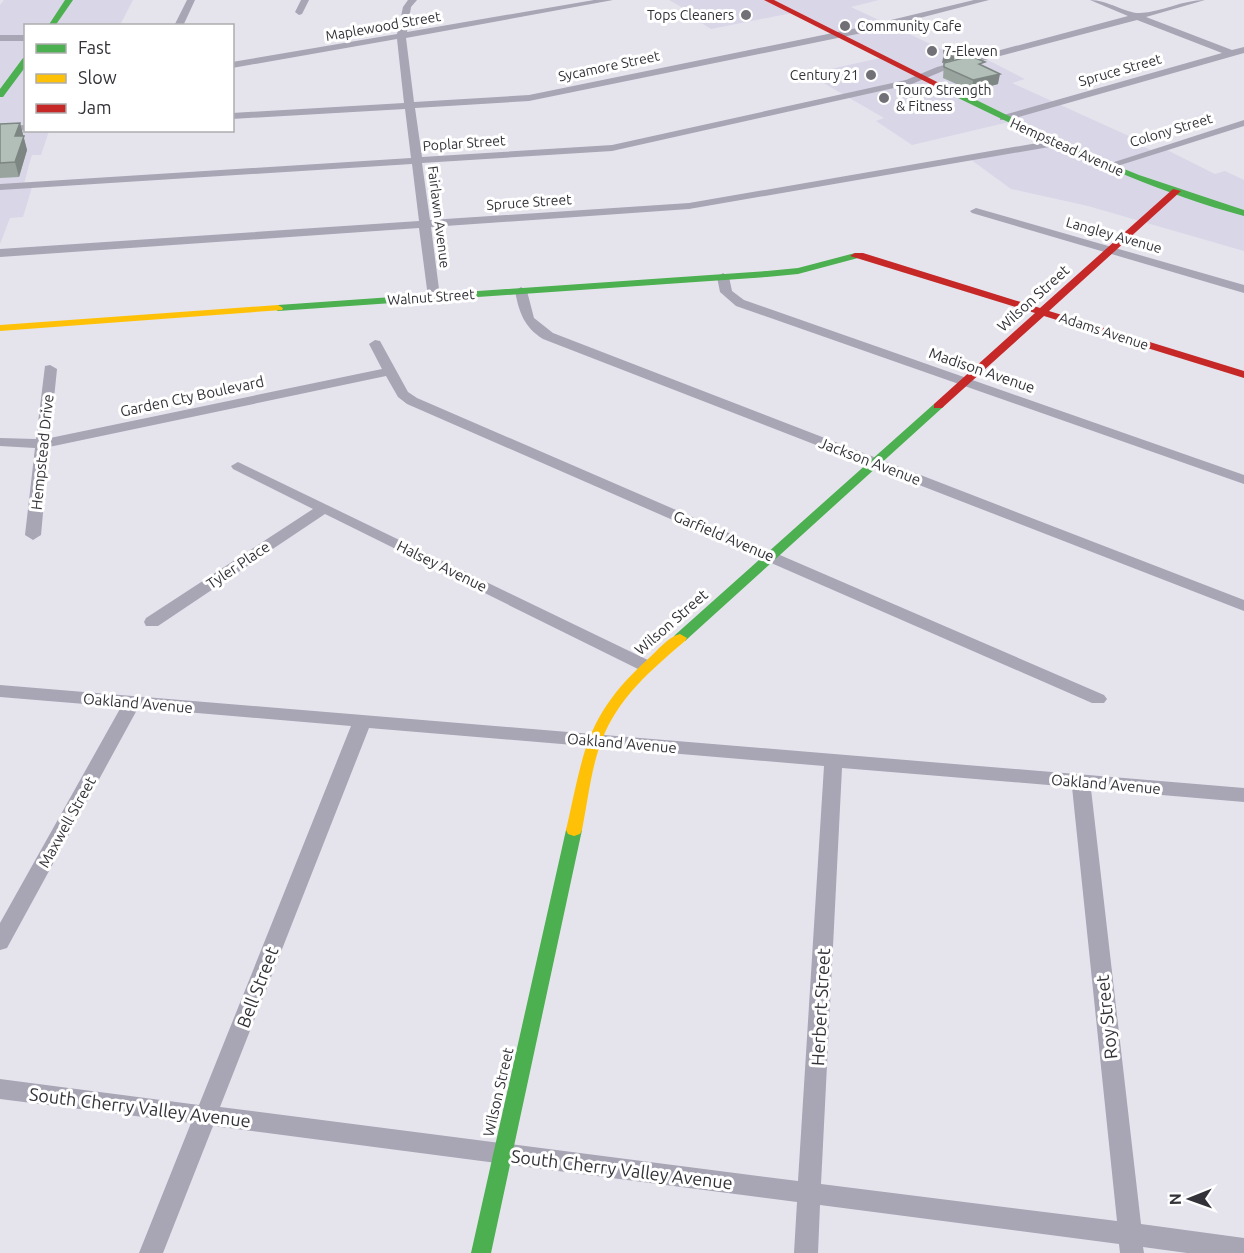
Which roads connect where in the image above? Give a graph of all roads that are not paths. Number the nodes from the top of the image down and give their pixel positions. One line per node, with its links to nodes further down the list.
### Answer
1 (69, 0): 13 (street)
2 (192, 0): 14 (street)
3 (305, 0): 11 (street)
4 (413, 0): 16 (street, Fairlawn Avenue)
5 (609, 0): 10 (street, Maplewood Street)
6 (768, 0): 15 (street, Hempstead Avenue)
7 (985, 0): 15 (street, Sycamore Street)
8 (1094, 0): 12 (street)
9 (1201, 0): 12 (street, Poplar Street)
10 (598, 1): 16 (street, Maplewood Street)
11 (299, 12)
12 (1137, 17): 20 (street); 24 (street, Poplar Street)
13 (52, 24)
14 (179, 24)
15 (837, 35): 24 (street, Hempstead Avenue); 26 (street, Sycamore Street)
16 (401, 37): 23 (street, Maplewood Street); 26 (street, Fairlawn Avenue)
17 (0, 38): 18 (street)
18 (24, 38)
19 (1244, 50): 20 (street, Spruce Street)
20 (1231, 53): 21 (street); 28 (street, Spruce Street)
21 (1244, 59)
22 (24, 64): 25 (street)
23 (234, 65)
24 (922, 77): 28 (street, Hempstead Avenue); 33 (street, Poplar Street)
25 (0, 95)
26 (410, 106): 27 (street, Sycamore Street); 33 (street, Fairlawn Avenue)
27 (234, 116)
28 (1005, 118): 32 (street, Hempstead Avenue)
29 (1244, 123): 34 (street, Colony Street)
30 (24, 128): 31 (street)
31 (0, 129)
32 (1055, 143): 34 (street, Hempstead Avenue); 39 (street, Spruce Street)
33 (417, 161): 35 (street, Poplar Street); 39 (street, Fairlawn Avenue)
34 (1107, 166): 36 (street, Hempstead Avenue)
35 (0, 187)
36 (1176, 191): 38 (street, Hempstead Avenue); 40 (street, Wilson Street)
37 (976, 211): 40 (street, Langley Avenue)
38 (1243, 212)
39 (424, 224): 41 (street, Spruce Street); 46 (street, Fairlawn Avenue)
40 (1111, 250): 44 (street, Langley Avenue); 47 (street, Wilson Street)
41 (0, 253)
42 (860, 255): 43 (street, Walnut Street); 47 (street, Adams Avenue)
43 (723, 277): 45 (street, Walnut Street); 53 (street, Madison Avenue)
44 (1244, 289)
45 (521, 291): 46 (street, Walnut Street); 56 (street, Jackson Avenue)
46 (434, 297): 48 (street, Walnut Street)
47 (1042, 311): 52 (street, Adams Avenue); 53 (street, Wilson Street)
48 (0, 328)
49 (375, 344): 51 (street, Garfield Avenue)
50 (51, 369): 55 (street, Hempstead Drive)
51 (390, 371): 55 (street, Garden Cty Boulevard); 61 (street, Garfield Avenue)
52 (1244, 375)
53 (964, 381): 56 (street, Wilson Street); 58 (street, Madison Avenue)
54 (0, 442): 55 (street, Garden Cty Boulevard)
55 (43, 444): 60 (street, Hempstead Drive)
56 (874, 462): 61 (street, Wilson Street); 62 (street, Jackson Avenue)
57 (238, 466): 59 (street, Halsey Avenue)
58 (1244, 480)
59 (324, 508): 63 (street, Tyler Place); 64 (street, Halsey Avenue)
60 (33, 535)
61 (770, 556): 64 (street, Wilson Street); 66 (street, Garfield Avenue)
62 (1244, 606)
63 (152, 622)
64 (646, 666): 69 (street, Wilson Street)
65 (0, 691): 67 (street, Oakland Avenue)
66 (1098, 699)
67 (133, 702): 68 (street, Oakland Avenue); 73 (street, Maxwell Street)
68 (362, 722): 69 (street, Oakland Avenue); 75 (street, Bell Street)
69 (594, 741): 70 (street, Oakland Avenue); 76 (street, Wilson Street)
70 (833, 760): 71 (street, Oakland Avenue); 77 (street, Herbert Street)
71 (1081, 782): 72 (street, Oakland Avenue); 78 (street, Roy Street)
72 (1244, 795)
73 (0, 942)
74 (0, 1089): 75 (street, South Cherry Valley Avenue)
75 (207, 1115): 76 (street, South Cherry Valley Avenue); 80 (street, Bell Street)
76 (502, 1153): 77 (street, South Cherry Valley Avenue); 81 (street, Wilson Street)
77 (809, 1194): 78 (street, South Cherry Valley Avenue); 82 (street, Herbert Street)
78 (1131, 1244): 79 (street, South Cherry Valley Avenue)
79 (1244, 1249)
80 (151, 1253)
81 (481, 1253)
82 (806, 1253)

